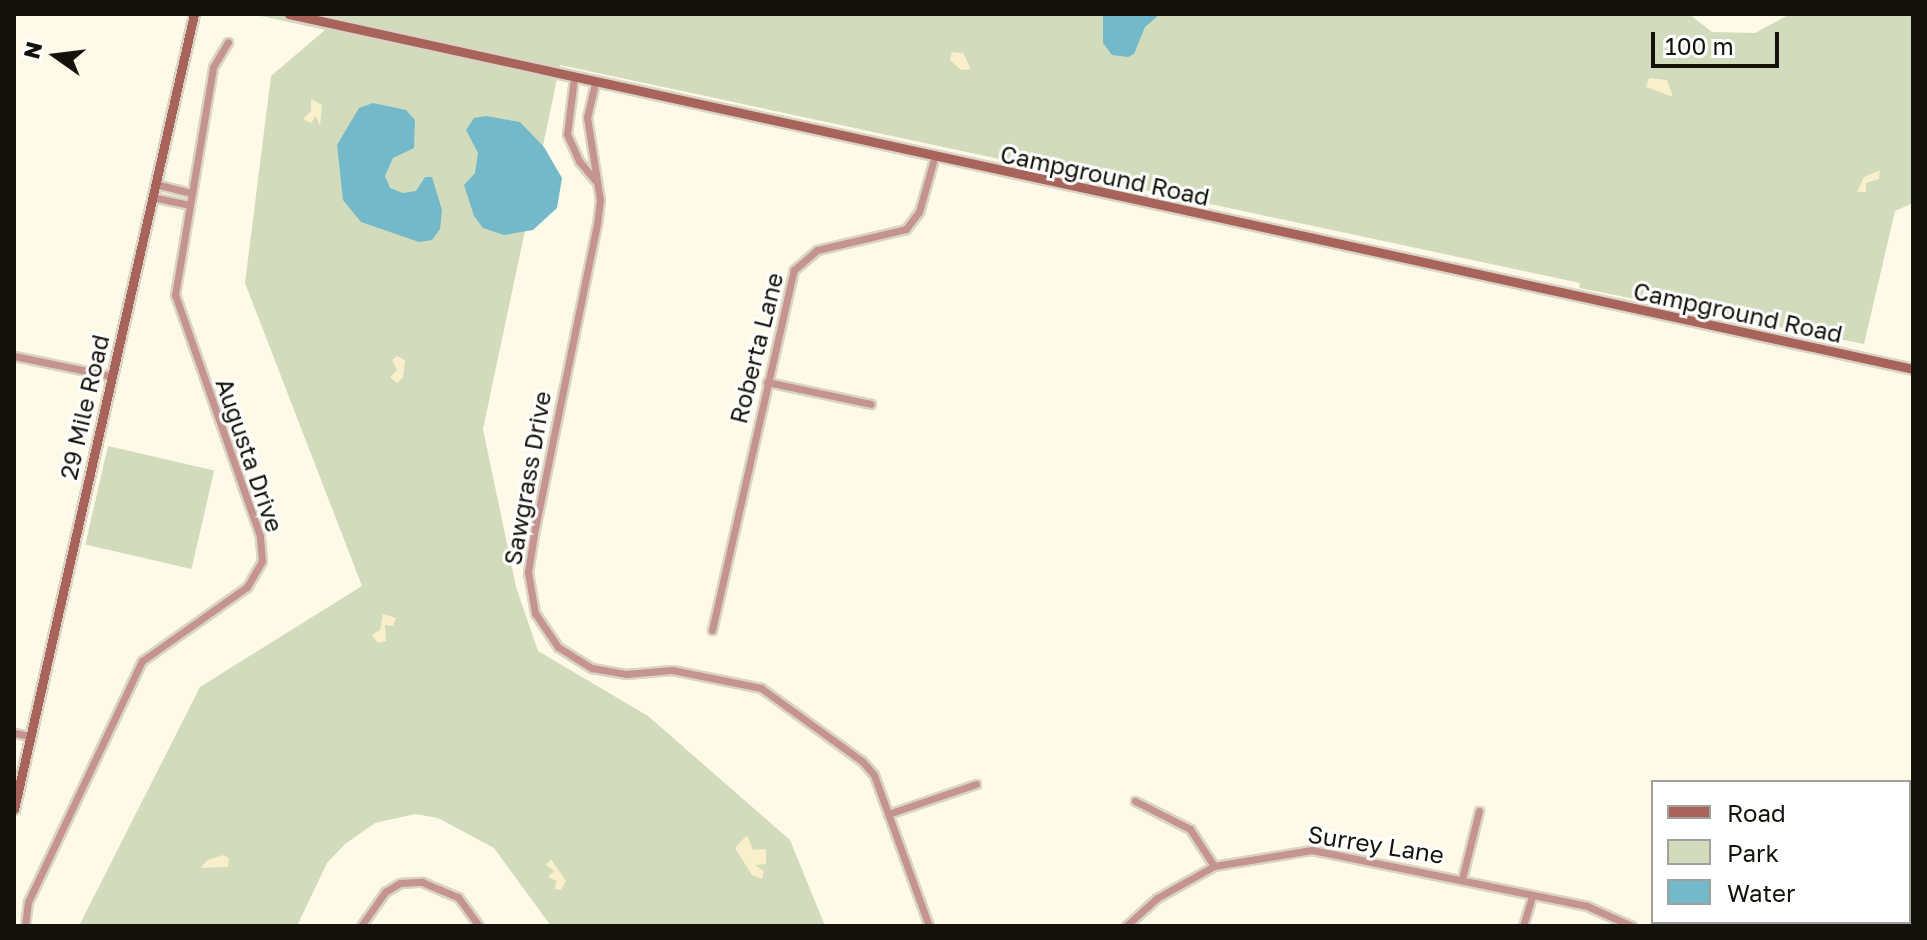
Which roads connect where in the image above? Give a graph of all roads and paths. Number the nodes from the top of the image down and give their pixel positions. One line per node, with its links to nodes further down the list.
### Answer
1 (194, 14): 10 (street, 29 Mile Road)
2 (289, 14): 4 (street, Campground Road)
3 (228, 42): 11 (street, Augusta Drive)
4 (574, 78): 5 (street, Campground Road); 7 (street)
5 (595, 83): 6 (street, Sawgrass Drive); 8 (street, Campground Road)
6 (589, 139): 7 (street); 9 (street, Sawgrass Drive)
7 (570, 142): 9 (street)
8 (934, 159): 15 (street, Campground Road); 17 (street, Roberta Lane)
9 (595, 180): 28 (street, Sawgrass Drive)
10 (155, 184): 11 (street); 12 (street, 29 Mile Road)
11 (191, 193): 13 (street, Augusta Drive)
12 (152, 197): 13 (street); 16 (street, 29 Mile Road)
13 (189, 205): 32 (street, Augusta Drive)
14 (14, 356): 16 (street)
15 (1913, 369)
16 (111, 376): 21 (street, 29 Mile Road)
17 (767, 382): 18 (street); 19 (street, Roberta Lane)
18 (871, 404)
19 (712, 630)
20 (14, 733): 21 (street)
21 (30, 736): 23 (street, 29 Mile Road)
22 (14, 754): 23 (street)
23 (26, 757): 26 (street, 29 Mile Road)
24 (976, 784): 28 (street)
25 (1135, 801): 29 (street)
26 (14, 809)
27 (1479, 811): 30 (street)
28 (888, 814): 35 (street, Sawgrass Drive)
29 (1214, 866): 30 (street, Surrey Lane); 36 (street, Surrey Lane)
30 (1462, 879): 31 (street, Surrey Lane)
31 (1532, 896): 37 (street); 38 (street, Surrey Lane)
32 (25, 926)
33 (361, 926): 34 (street)
34 (479, 926)
35 (929, 926)
36 (1126, 926)
37 (1523, 926)
38 (1632, 926)

